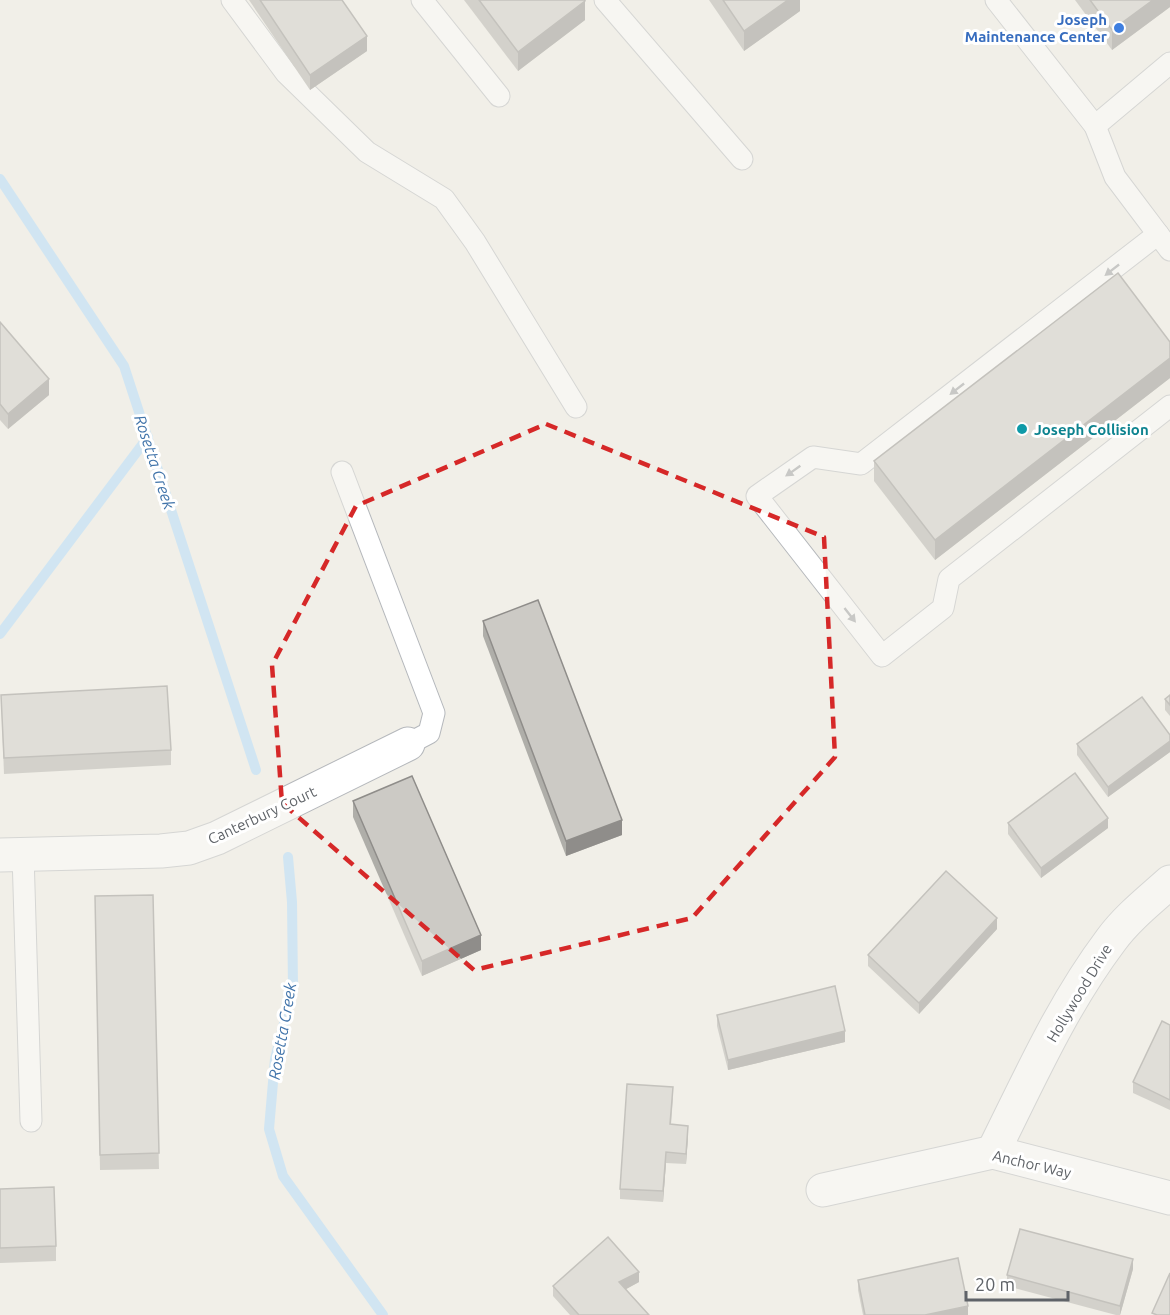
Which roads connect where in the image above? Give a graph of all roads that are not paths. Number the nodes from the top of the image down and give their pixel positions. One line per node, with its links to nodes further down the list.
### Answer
1 (232, 0): 11 (lane)
2 (422, 0): 6 (lane)
3 (605, 0): 8 (lane)
4 (996, 0): 7 (lane)
5 (1170, 63): 7 (lane)
6 (498, 96)
7 (1095, 126): 9 (lane)
8 (742, 159)
9 (1164, 242): 10 (lane, one-way to 10)
10 (1170, 406)
11 (576, 407)
12 (342, 472): 13 (lane)
13 (408, 744): 14 (street, Canterbury Court)
14 (11, 855): 16 (lane)
15 (1170, 882): 17 (street, Hollywood Drive)
16 (31, 1121)
17 (993, 1152): 18 (street, Anchor Way); 19 (street, Anchor Way)
18 (823, 1190)
19 (1170, 1198)

